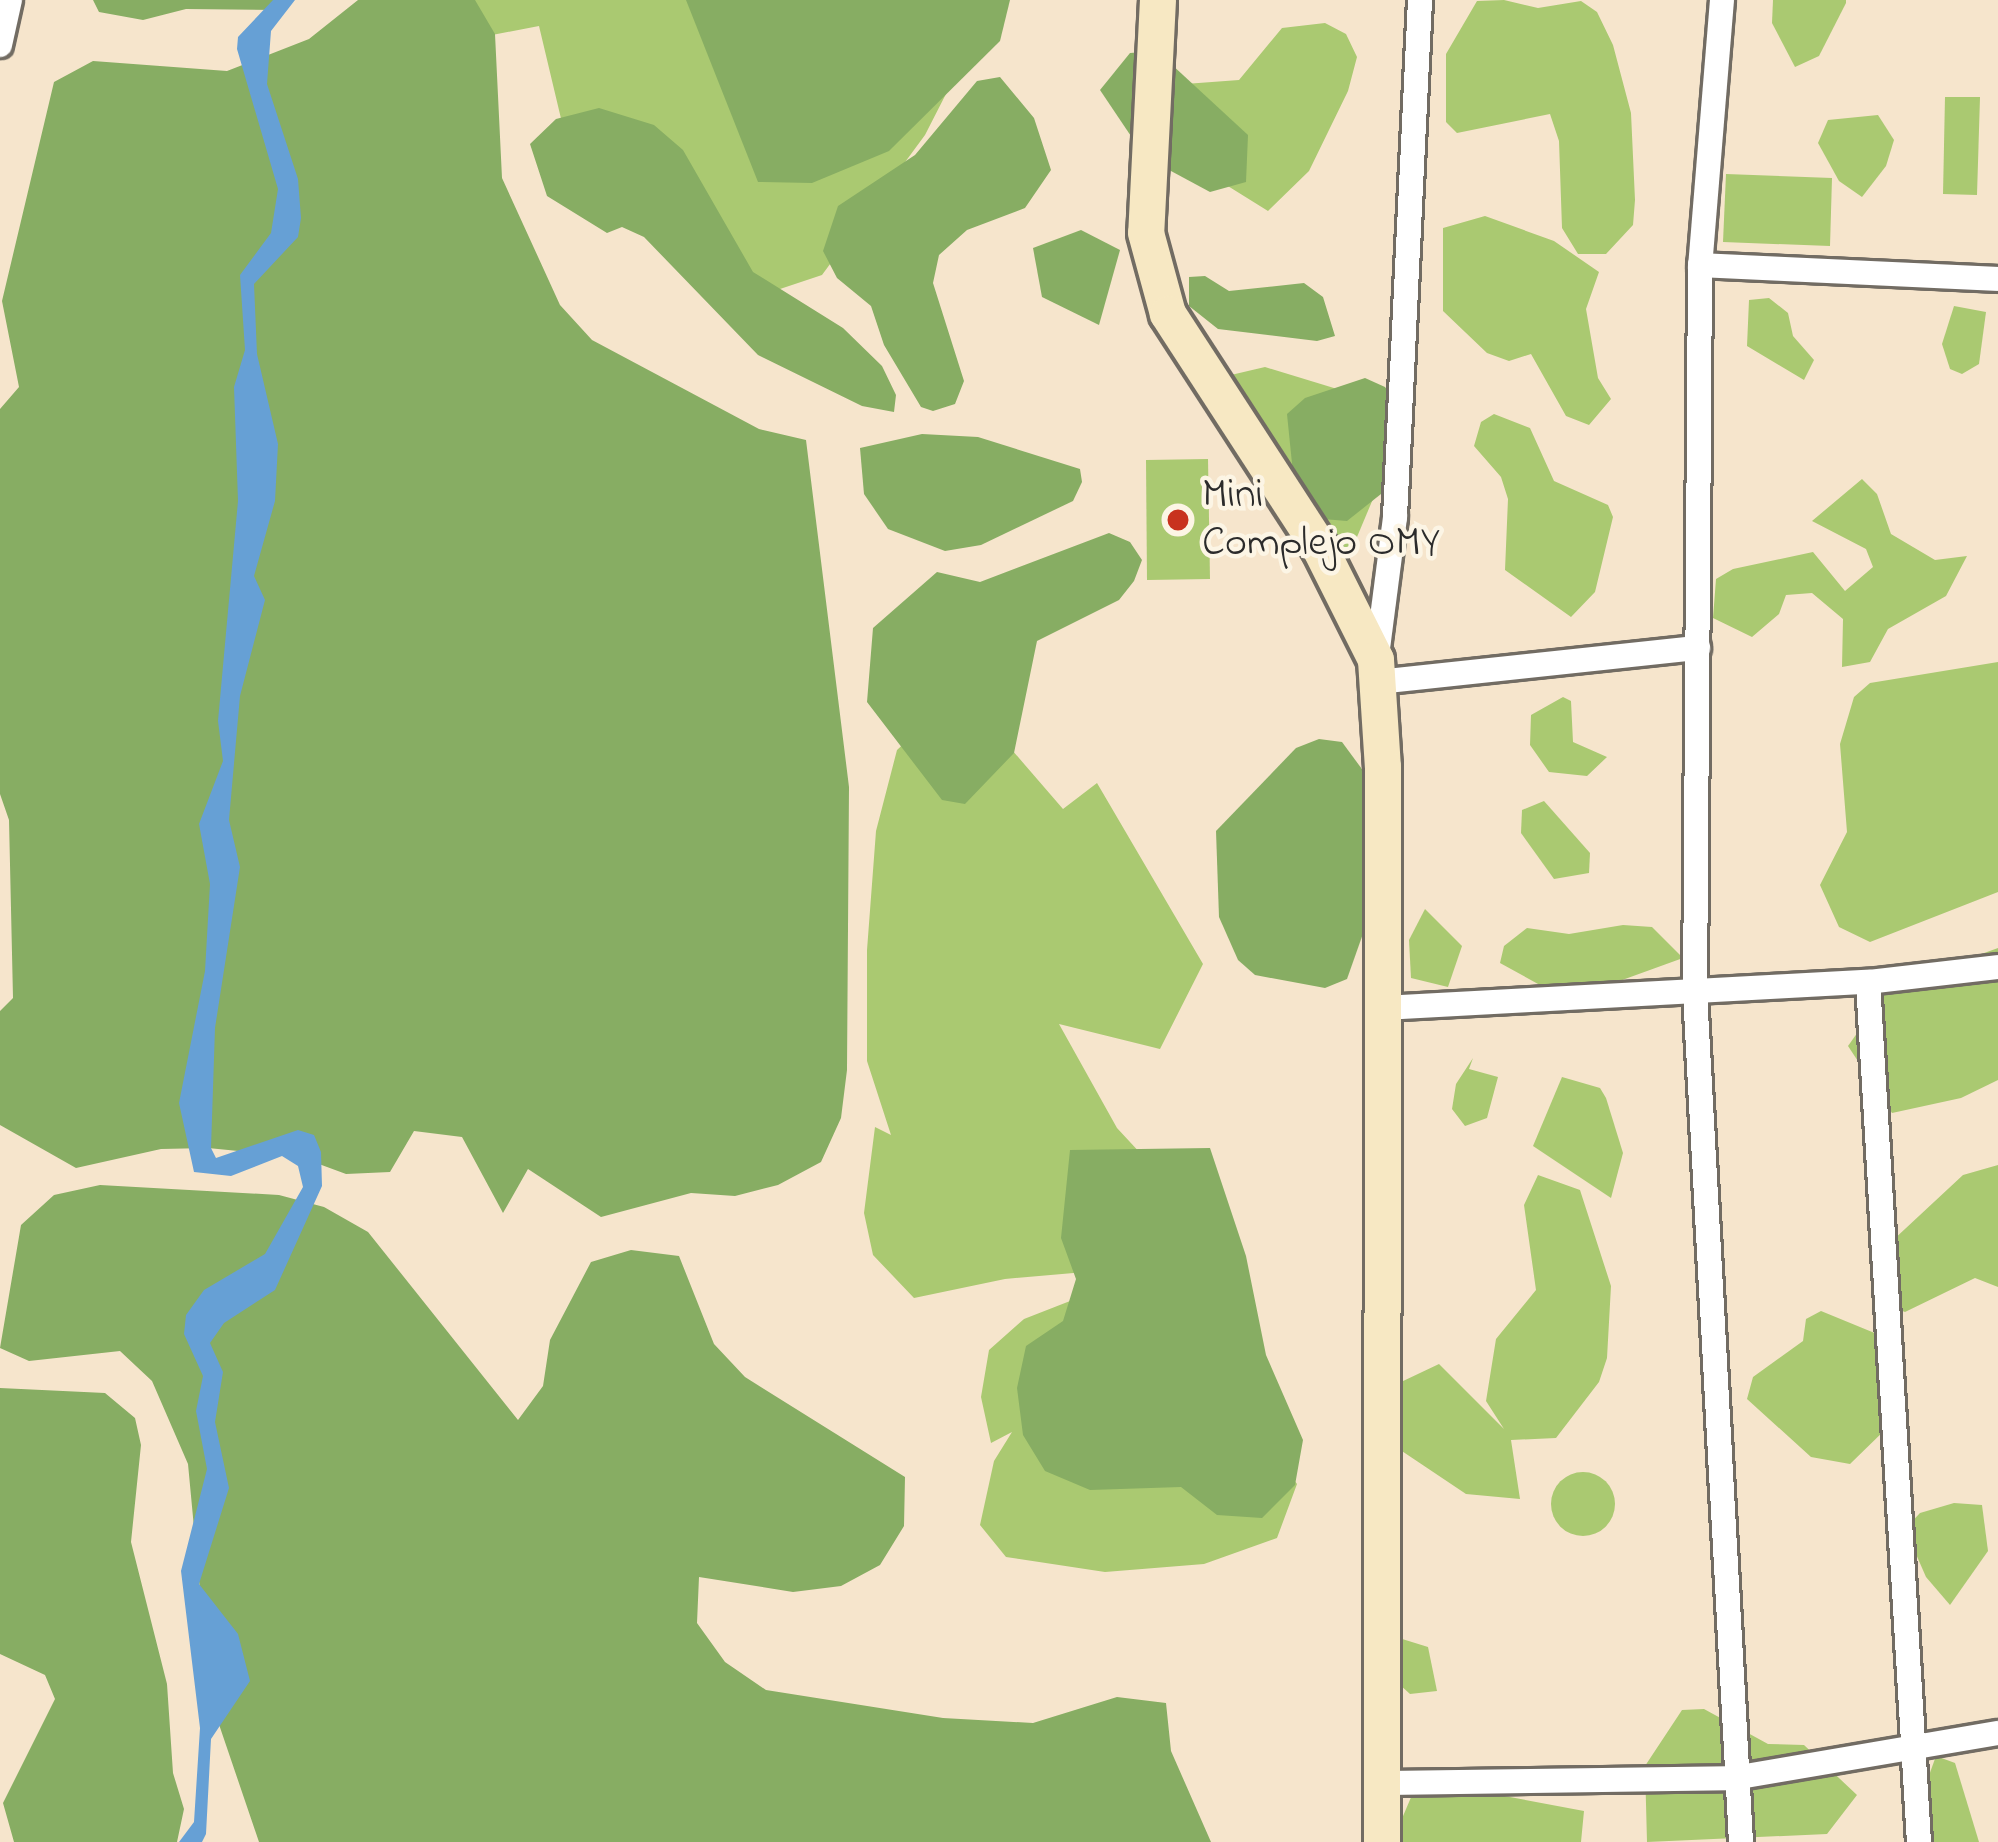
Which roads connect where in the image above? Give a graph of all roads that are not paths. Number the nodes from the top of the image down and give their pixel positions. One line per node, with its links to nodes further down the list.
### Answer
1 (10, 0): 5 (street)
2 (1158, 0): 9 (main road)
3 (1420, 0): 9 (street)
4 (1722, 0): 6 (street)
5 (0, 45)
6 (1700, 265): 7 (street); 8 (street)
7 (1998, 279)
8 (1697, 648): 9 (street); 12 (street)
9 (1377, 671): 13 (main road)
10 (1998, 967): 11 (street)
11 (1868, 982): 12 (street); 15 (street)
12 (1695, 994): 13 (street); 16 (street)
13 (1381, 1009): 17 (main road)
14 (1998, 1733): 15 (street)
15 (1908, 1744): 16 (street); 20 (street)
16 (1734, 1778): 17 (street); 19 (street)
17 (1381, 1783): 18 (main road)
18 (1382, 1842)
19 (1741, 1842)
20 (1919, 1842)

